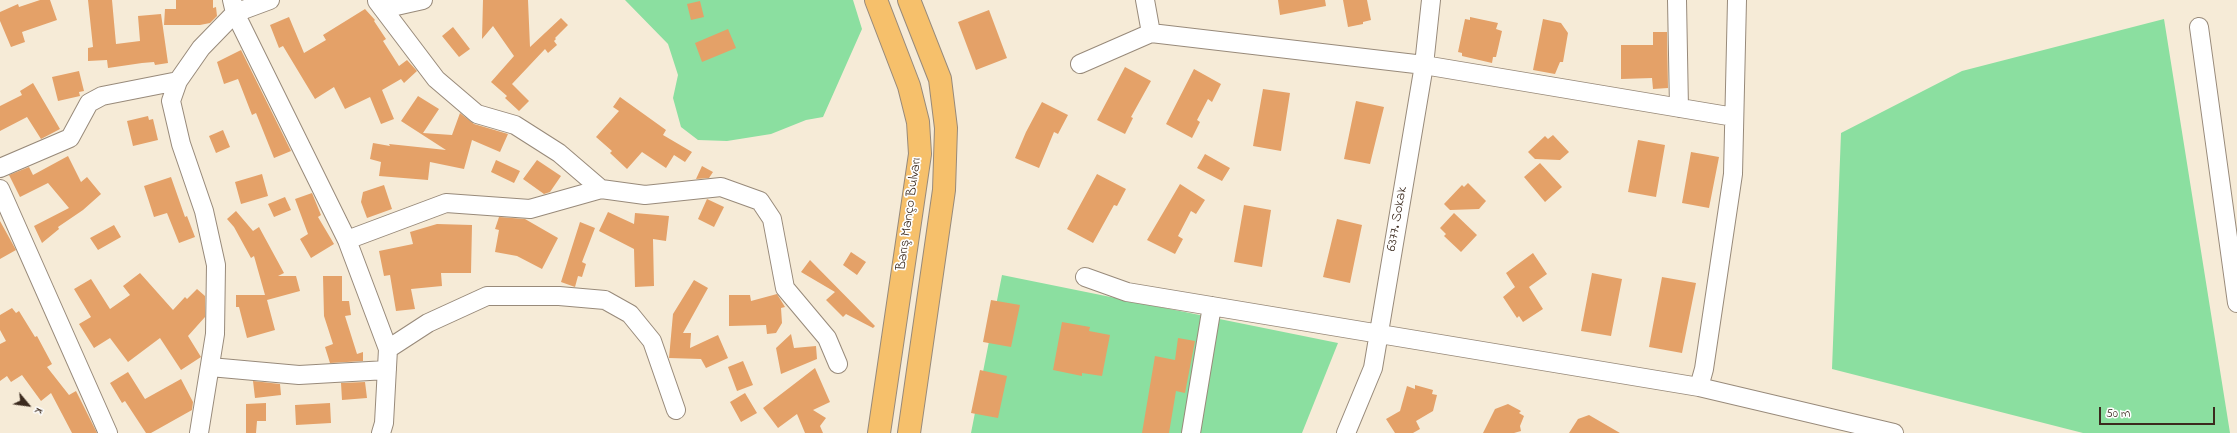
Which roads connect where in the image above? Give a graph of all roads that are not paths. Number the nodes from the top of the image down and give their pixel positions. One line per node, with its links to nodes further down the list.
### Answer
1 (270, 0): 10 (street)
2 (423, 0): 9 (street)
3 (876, 0): 36 (main road, Barış Manço Bulvarı)
4 (909, 0): 37 (main road, Barış Manço Bulvarı)
5 (1145, 0): 12 (street)
6 (1432, 0): 14 (street, 6377. Sokak)
7 (1677, 0): 16 (street)
8 (1737, 0): 17 (street)
9 (380, 4): 20 (street)
10 (233, 6): 15 (street); 22 (street)
11 (2199, 27): 21 (street)
12 (1151, 33): 13 (street); 14 (street)
13 (1080, 64)
14 (1424, 66): 16 (street); 26 (street, 6377. Sokak)
15 (178, 81): 18 (street); 29 (street)
16 (1678, 108): 17 (street)
17 (1734, 117): 31 (street)
18 (0, 168)
19 (0, 189): 33 (street)
20 (601, 189): 22 (street); 28 (street)
21 (2230, 198): 24 (street)
22 (347, 240): 27 (street)
23 (1085, 277): 25 (street)
24 (2237, 303)
25 (1212, 306): 26 (street); 38 (street)
26 (1379, 334): 31 (street); 39 (street, 6377. Sokak)
27 (388, 349): 30 (street); 32 (street)
28 (838, 364)
29 (210, 367): 30 (street); 34 (street)
30 (387, 370): 35 (street)
31 (1699, 387): 40 (street)
32 (676, 410)
33 (108, 433)
34 (199, 433)
35 (381, 433)
36 (878, 433)
37 (909, 433)
38 (1191, 433)
39 (1346, 433)
40 (1894, 433)

